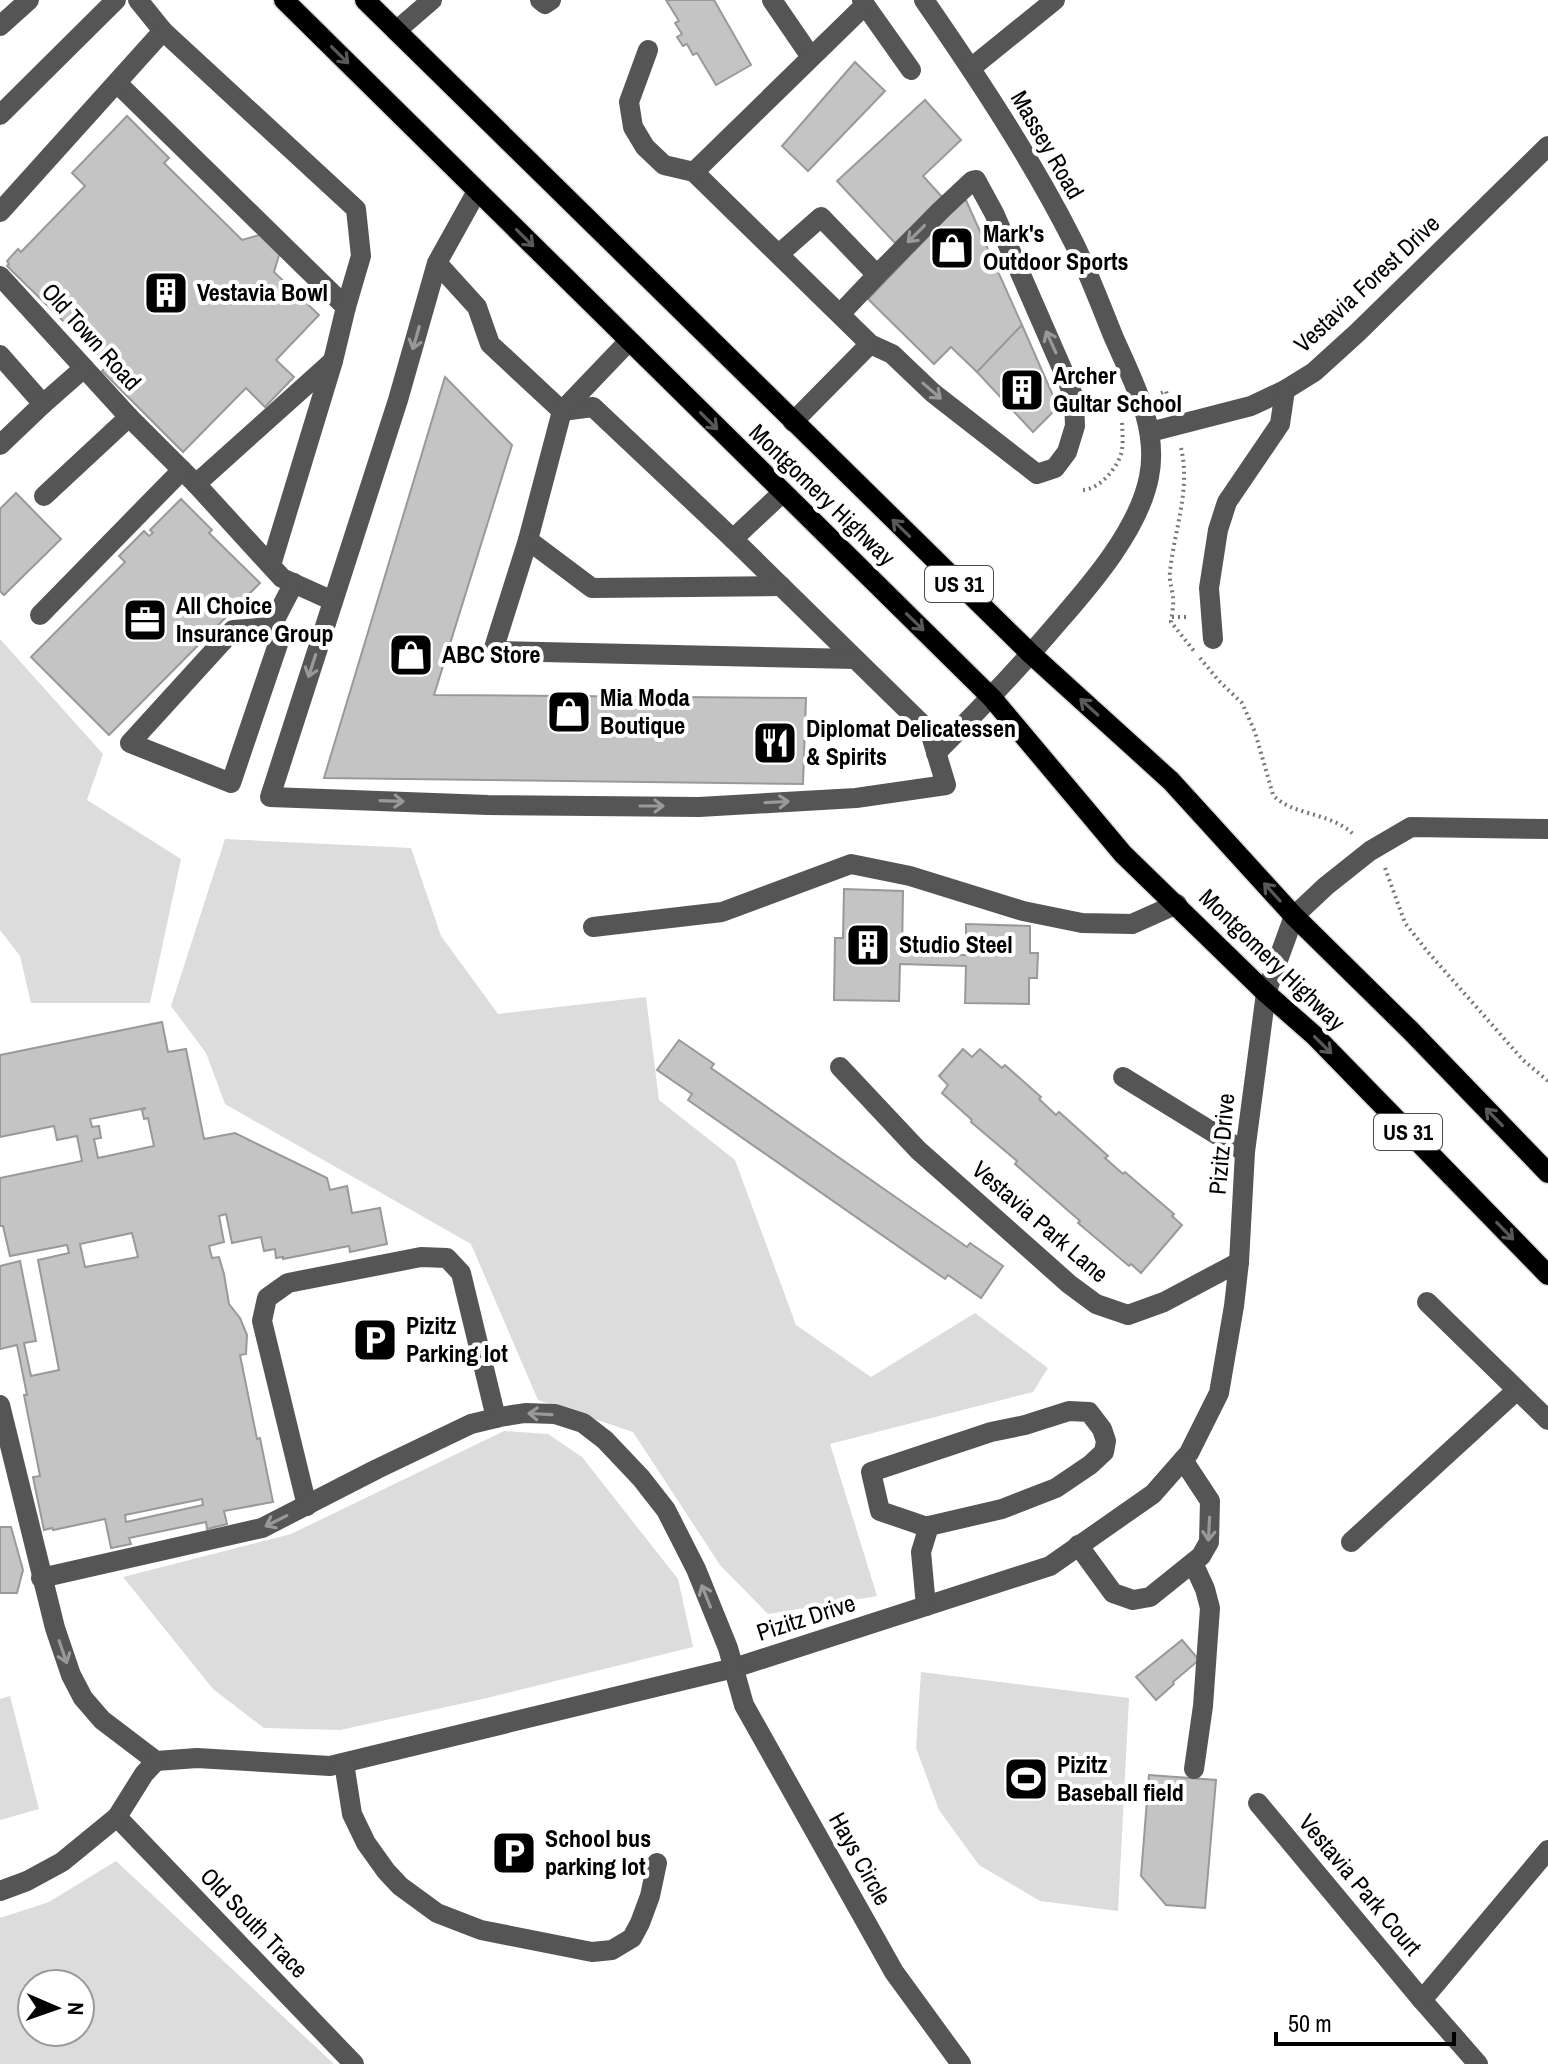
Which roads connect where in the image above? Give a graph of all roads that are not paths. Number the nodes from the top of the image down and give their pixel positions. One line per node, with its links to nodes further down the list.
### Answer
1 (29, 0): 13 (street)
2 (116, 0): 21 (street)
3 (138, 0): 14 (street)
4 (284, 0): 24 (main road, Montgomery Highway / US 31, one-way to 24)
5 (365, 0): 15 (main road, Montgomery Highway / US 31)
6 (432, 0): 15 (street)
7 (540, 0): 8 (street)
8 (551, 0)
9 (772, 0): 17 (street)
10 (924, 0): 18 (street, Massey Road)
11 (1055, 0): 18 (street)
12 (864, 2): 17 (street); 19 (street)
13 (0, 26)
14 (163, 31): 20 (street); 30 (street)
15 (396, 31): 41 (main road, Montgomery Highway / US 31)
16 (648, 50): 23 (street)
17 (811, 57): 23 (street)
18 (971, 68): 42 (street, Massey Road)
19 (911, 70)
20 (117, 83): 25 (street); 30 (street)
21 (0, 115)
22 (1548, 146): 37 (street, Vestavia Forest Drive)
23 (694, 172): 26 (street)
24 (477, 191): 27 (street); 32 (main road, Montgomery Highway / US 31, one-way to 32)
25 (0, 212)
26 (779, 254): 28 (street); 31 (street)
27 (437, 263): 39 (street); 52 (street, one-way to 52)
28 (877, 275): 31 (street); 33 (street, one-way to 28)
29 (0, 276): 36 (street, Old Town Road)
30 (346, 307): 35 (street)
31 (840, 314): 33 (street)
32 (629, 341): 39 (street); 45 (main road, Montgomery Highway / US 31, one-way to 45)
33 (870, 344): 41 (street)
34 (0, 355): 38 (street)
35 (333, 361): 44 (street); 49 (street)
36 (84, 368): 38 (street); 40 (street, Old Town Road)
37 (1285, 390): 42 (street, Vestavia Forest Drive); 55 (street)
38 (43, 404): 43 (street)
39 (562, 411): 47 (street); 48 (street)
40 (129, 417): 44 (street, Old Town Road); 46 (street)
41 (793, 422): 56 (main road, Montgomery Highway / US 31, one-way to 41)
42 (1150, 432): 56 (street, Massey Road)
43 (0, 445)
44 (189, 477): 49 (street, Old Town Road); 53 (street)
45 (782, 493): 47 (street); 58 (main road, Montgomery Highway / US 31, one-way to 58)
46 (44, 496)
47 (733, 539): 51 (street)
48 (528, 540): 51 (street); 57 (street)
49 (271, 565): 50 (street, Old Town Road)
50 (294, 583): 52 (street, Old Town Road); 54 (street)
51 (781, 586): 57 (street)
52 (333, 601): 59 (street, one-way to 59)
53 (40, 615)
54 (271, 627): 54 (street)
55 (1213, 639)
56 (1031, 654): 58 (street, Massey Road); 62 (main road, Montgomery Highway / US 31, one-way to 56)
57 (855, 659): 59 (street)
58 (992, 698): 59 (street, Massey Road); 61 (main road, Montgomery Highway / US 31)
59 (936, 753)
60 (1548, 829): 62 (street)
61 (1177, 904): 63 (street); 64 (main road, Montgomery Highway / US 31)
62 (1294, 916): 64 (street, Pizitz Drive); 68 (main road, Montgomery Highway / US 31, one-way to 62)
63 (593, 927)
64 (1266, 993): 67 (street, Pizitz Drive); 70 (main road, Montgomery Highway / US 31, one-way to 70)
65 (840, 1067): 69 (street, Vestavia Park Lane)
66 (1123, 1077): 67 (street)
67 (1245, 1152): 69 (street, Pizitz Drive)
68 (1548, 1173)
69 (1239, 1262): 76 (street, Pizitz Drive)
70 (1548, 1275)
71 (1427, 1302): 72 (street)
72 (1517, 1390): 75 (street); 79 (street)
73 (0, 1405): 82 (street)
74 (496, 1418): 77 (street, Hays Circle); 77 (street); 84 (street, Hays Circle, one-way to 74)
75 (1548, 1420)
76 (1183, 1460): 80 (street, Pizitz Drive); 81 (street, one-way to 81)
77 (307, 1506): 82 (street, Hays Circle, one-way to 82)
78 (929, 1526): 78 (street); 83 (street)
79 (1351, 1542)
80 (1078, 1545): 81 (street); 83 (street, Pizitz Drive)
81 (1193, 1563): 87 (street)
82 (41, 1578): 85 (street, one-way to 85)
83 (926, 1606): 84 (street, Pizitz Drive)
84 (734, 1668): 86 (street, Pizitz Drive); 95 (street, Hays Circle)
85 (156, 1761): 86 (street, Pizitz Drive); 89 (street)
86 (344, 1763): 91 (street)
87 (1194, 1769)
88 (1258, 1803): 93 (street, Vestavia Park Court)
89 (117, 1817): 92 (street); 94 (street, Old South Trace)
90 (1548, 1850): 93 (street, Vestavia Park Court)
91 (657, 1863)
92 (0, 1891)
93 (1422, 2000): 96 (street, Vestavia Park Court)
94 (354, 2064)
95 (961, 2064)
96 (1478, 2064)

